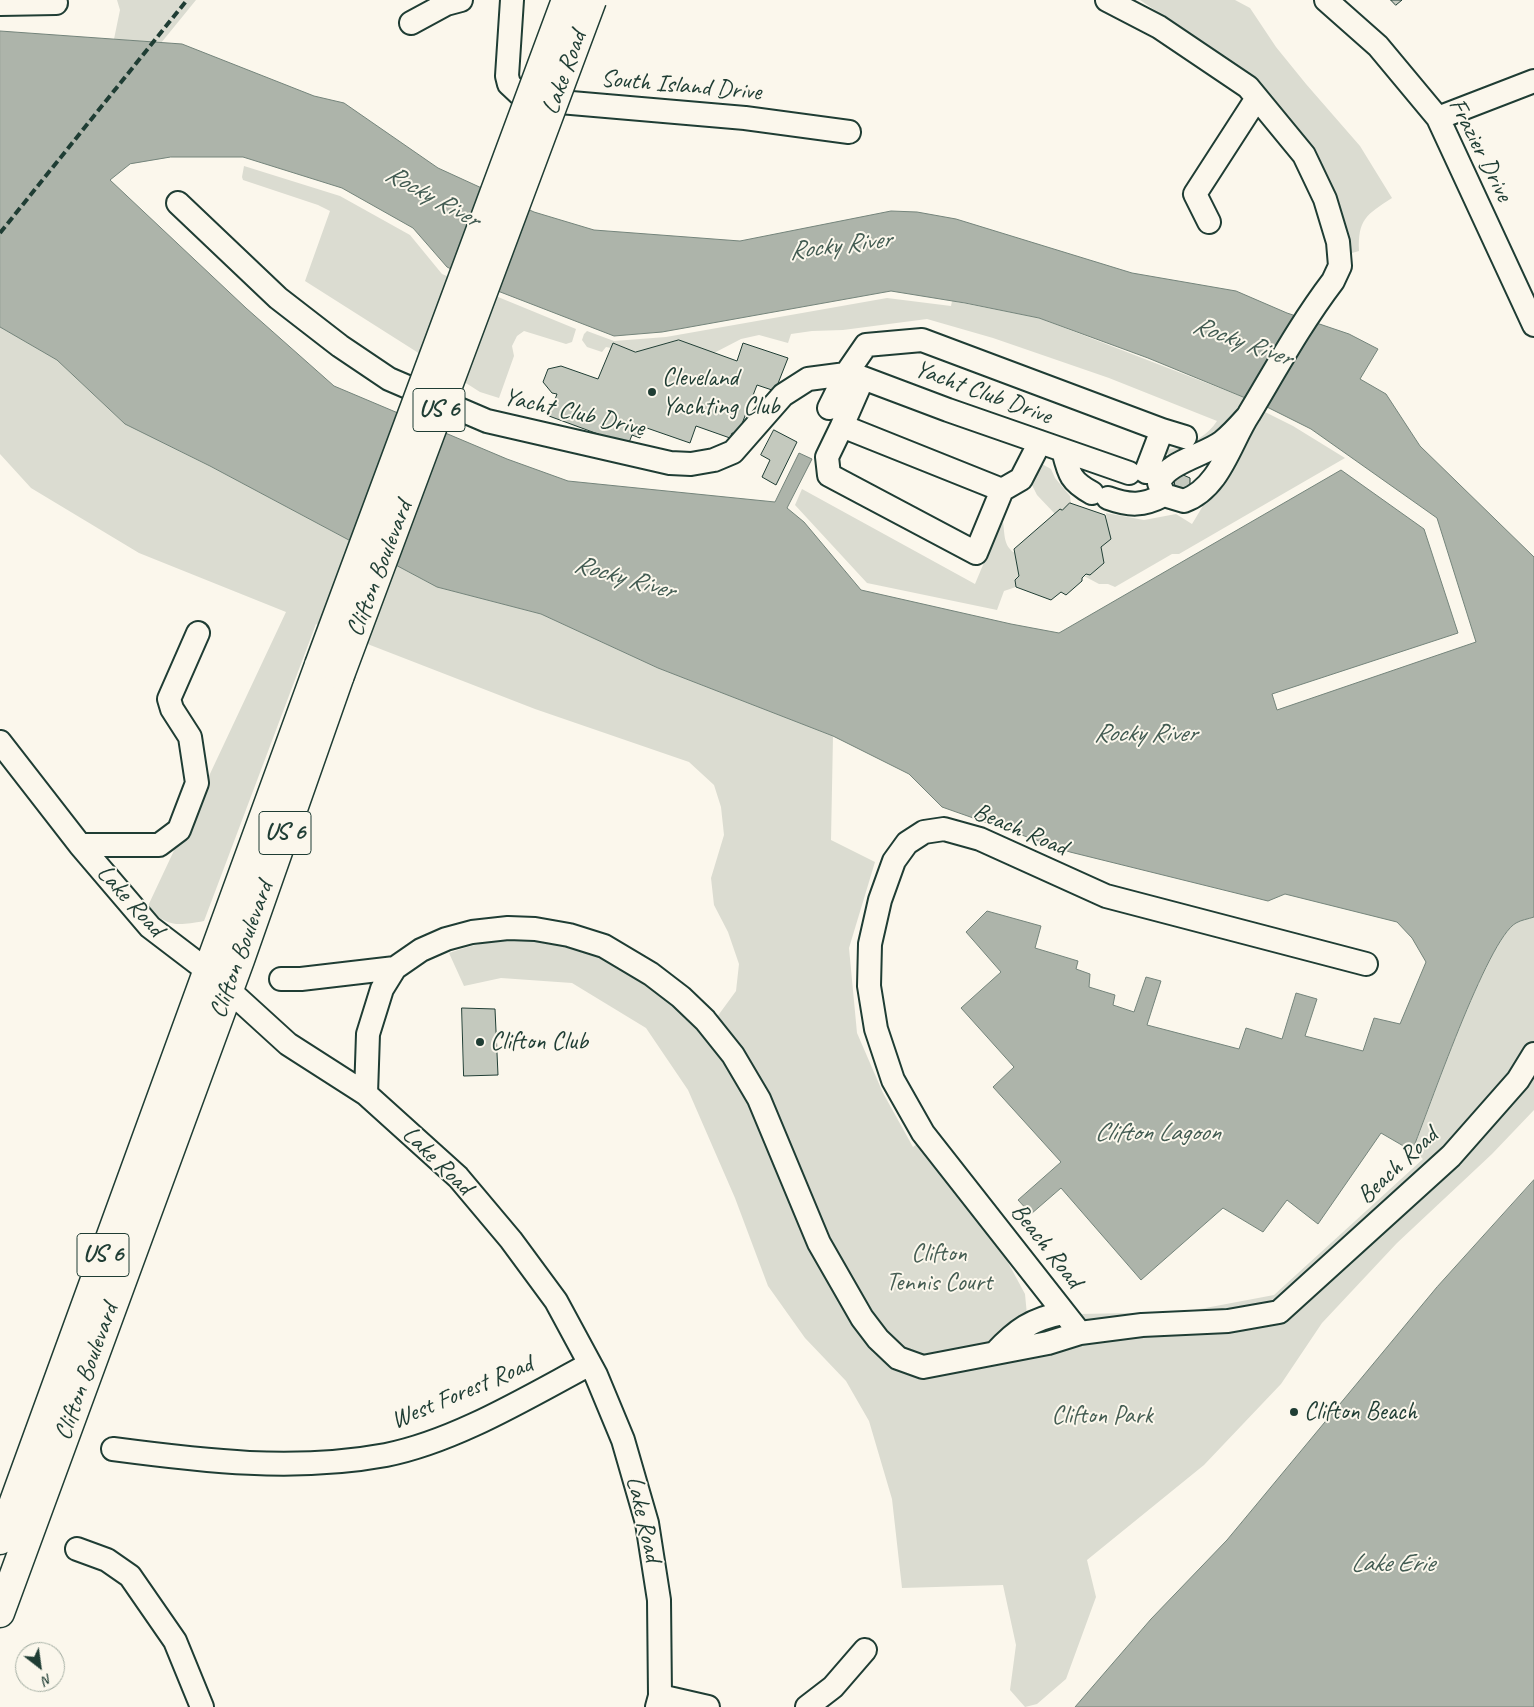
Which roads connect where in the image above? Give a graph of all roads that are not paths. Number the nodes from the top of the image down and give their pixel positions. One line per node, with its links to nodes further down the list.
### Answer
1 (461, 0): 9 (street)
2 (512, 0): 13 (street, South Island Drive)
3 (566, 0): 14 (main road, Lake Road / US 6, bridge)
4 (592, 0): 14 (main road, Lake Road / US 6, bridge)
5 (1107, 0): 11 (street, Yacht Club Drive)
6 (1326, 0): 12 (street, Frazier Drive)
7 (56, 3): 8 (street)
8 (0, 4)
9 (411, 22)
10 (1534, 81): 12 (street)
11 (1257, 98): 16 (street); 20 (street, Yacht Club Drive)
12 (1438, 118): 17 (street, Frazier Drive)
13 (849, 132)
14 (526, 142): 31 (main road, Clifton Boulevard / US 6, bridge)
15 (178, 203): 18 (street, Yacht Club Drive)
16 (1209, 222)
17 (1534, 325)
18 (854, 376): 19 (street); 21 (street); 22 (street); 24 (street, Yacht Club Drive)
19 (829, 408)
20 (1247, 417): 26 (street, Yacht Club Drive); 29 (street, Yacht Club Drive)
21 (842, 426): 28 (street); 28 (street)
22 (1162, 430): 23 (street); 27 (street)
23 (1185, 437)
24 (1040, 442): 25 (street, Yacht Club Drive); 28 (street)
25 (1063, 450): 27 (street, Yacht Club Drive); 29 (street)
26 (1172, 466): 27 (street, Yacht Club Drive); 29 (street)
27 (1138, 473): 29 (street, Yacht Club Drive)
28 (1002, 490)
29 (1164, 495)
30 (198, 633): 33 (street)
31 (330, 670): 36 (main road, Clifton Boulevard / US 6); 38 (main road, Clifton Boulevard / US 6)
32 (0, 742): 33 (street, Lake Road)
33 (80, 845): 36 (street, Lake Road)
34 (1366, 964): 41 (street, Beach Road)
35 (395, 968): 37 (street, Beach Road); 40 (street, Beach Road); 43 (street, Beach Road)
36 (209, 972): 38 (street, Lake Road); 46 (main road, Clifton Boulevard / US 6)
37 (281, 979)
38 (228, 990): 40 (street, Lake Road); 48 (main road, Clifton Boulevard / US 6)
39 (1534, 1054): 42 (street, Beach Road)
40 (366, 1094): 44 (street, Lake Road)
41 (1063, 1313): 42 (street, Beach Road); 43 (street)
42 (1080, 1333): 43 (street, Beach Road)
43 (994, 1353)
44 (590, 1364): 45 (street, West Forest Road); 50 (street, Lake Road)
45 (113, 1449)
46 (0, 1540)
47 (77, 1549): 51 (street)
48 (0, 1613)
49 (865, 1650): 53 (street)
50 (658, 1702): 52 (street)
51 (202, 1707)
52 (708, 1707)
53 (807, 1707)

